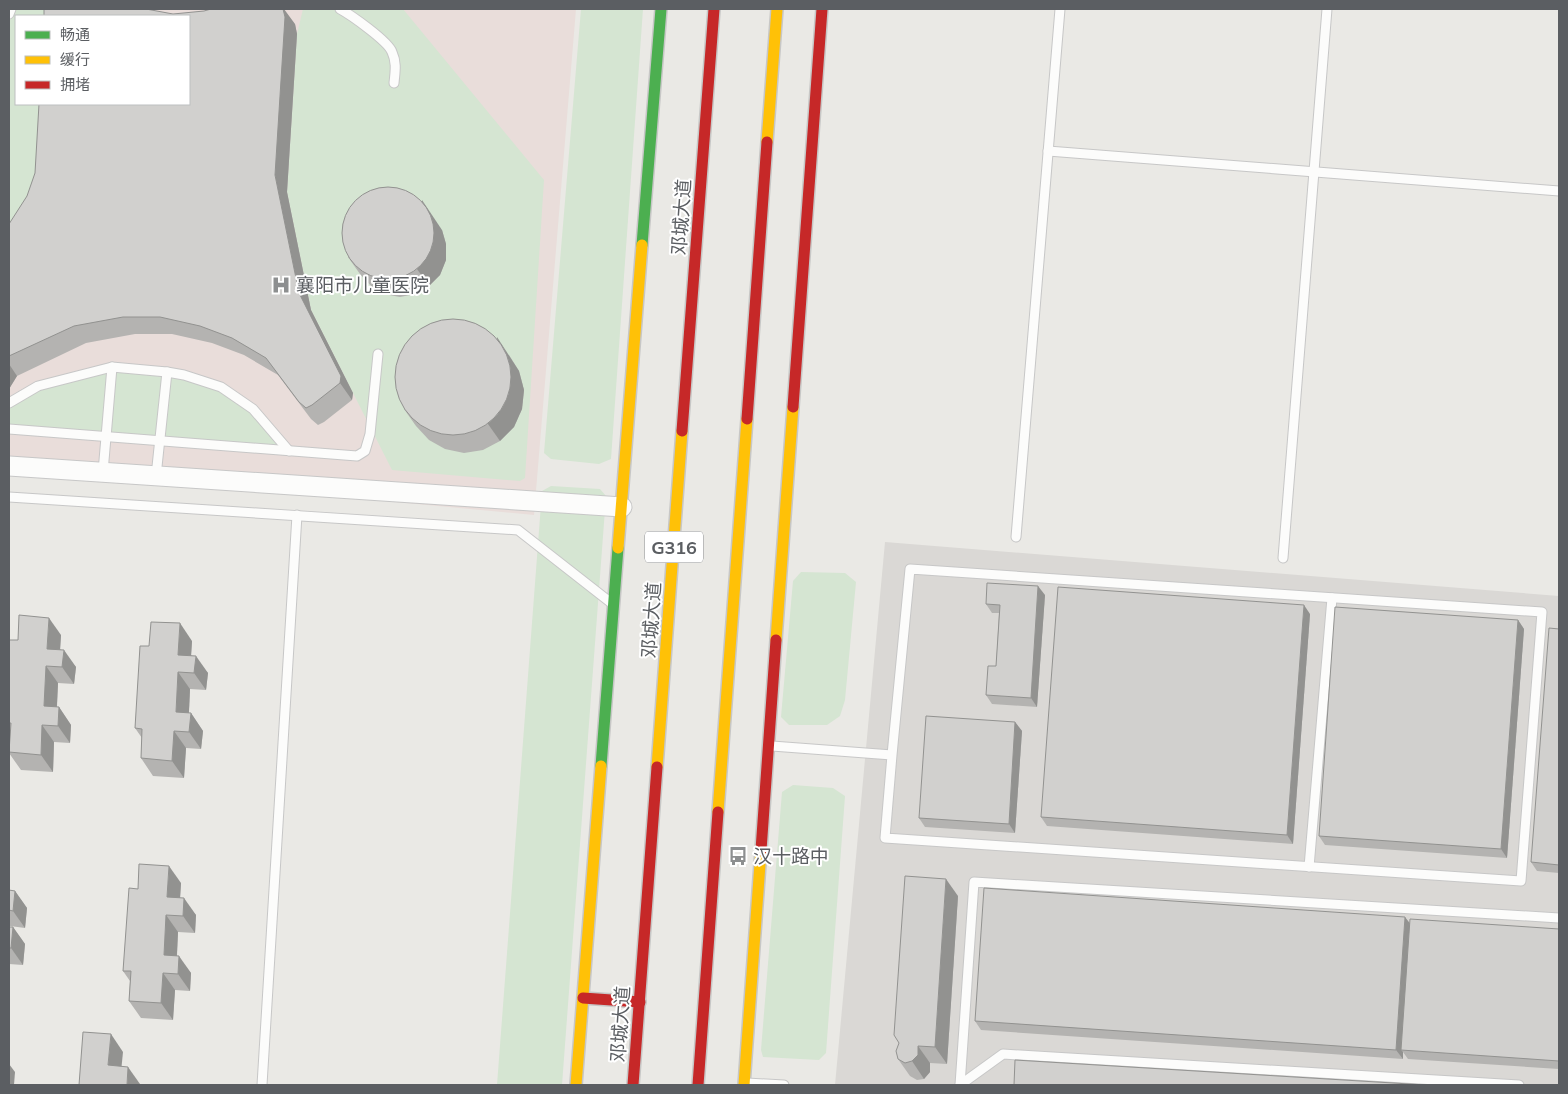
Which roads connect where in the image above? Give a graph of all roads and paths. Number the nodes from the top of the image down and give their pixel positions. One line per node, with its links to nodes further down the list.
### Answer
1 (11, 9): 9 (lane)
2 (340, 9): 10 (lane)
3 (661, 9): 26 (main road)
4 (714, 9): 37 (main road, 邓城大道 / G316)
5 (777, 9): 43 (main road)
6 (822, 9): 32 (main road)
7 (1060, 9): 11 (lane)
8 (1327, 9): 12 (lane)
9 (9, 14)
10 (394, 83)
11 (1048, 151): 12 (lane); 28 (lane)
12 (1314, 172): 13 (lane); 29 (lane)
13 (1559, 191)
14 (378, 354): 21 (lane)
15 (112, 367): 16 (lane); 17 (lane); 19 (lane)
16 (167, 372): 20 (lane); 21 (lane)
17 (9, 403)
18 (9, 428): 19 (lane)
19 (105, 436): 20 (lane); 23 (lane)
20 (159, 441): 21 (lane); 24 (lane)
21 (289, 451)
22 (9, 466): 23 (street)
23 (103, 472): 24 (street)
24 (156, 476): 26 (street)
25 (9, 497): 27 (lane)
26 (622, 507): 31 (main road)
27 (297, 515): 31 (lane); 40 (lane)
28 (1016, 537)
29 (1283, 558)
30 (1332, 598): 33 (lane); 34 (lane); 34 (lane)
31 (614, 606): 36 (main road)
32 (769, 745): 33 (lane); 38 (main road)
33 (892, 755): 34 (lane)
34 (1309, 867)
35 (1559, 918): 45 (lane)
36 (583, 998): 37 (main road); 41 (main road)
37 (640, 1002): 42 (main road, 邓城大道 / G316)
38 (744, 1084): 44 (lane)
39 (1468, 1084): 45 (lane); 46 (lane)
40 (262, 1085)
41 (576, 1085)
42 (633, 1085)
43 (698, 1085)
44 (784, 1085)
45 (960, 1085)
46 (1519, 1085)

